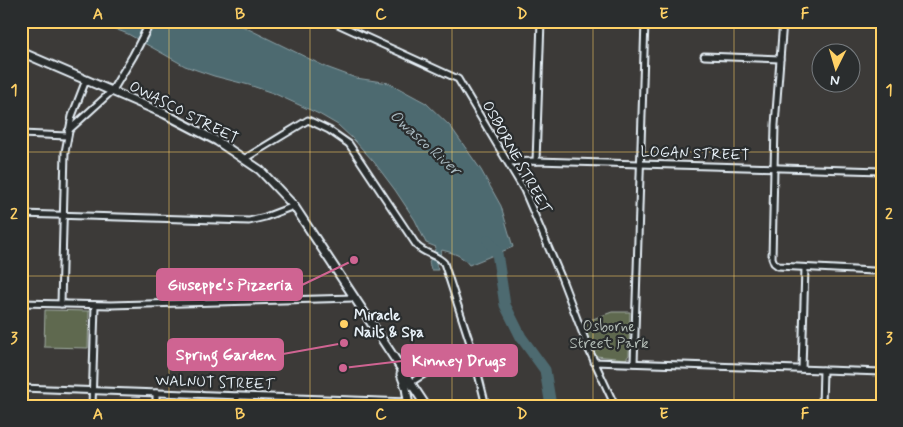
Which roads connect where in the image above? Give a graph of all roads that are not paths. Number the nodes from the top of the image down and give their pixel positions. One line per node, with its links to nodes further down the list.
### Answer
1 (151, 21): 10 (street)
2 (331, 21): 15 (street, OSBORNE STREET)
3 (541, 21): 14 (street)
4 (645, 21): 16 (street)
5 (783, 21): 8 (street)
6 (21, 52): 9 (main road, OWASCO STREET)
7 (704, 56): 8 (street)
8 (780, 59): 17 (street)
9 (86, 80): 10 (main road, OWASCO STREET); 12 (street)
10 (112, 91): 12 (street); 13 (main road, OWASCO STREET)
11 (21, 134): 12 (street)
12 (67, 134): 21 (street)
13 (244, 159): 19 (main road, OWASCO STREET); 48 (street)
14 (536, 161): 15 (street, LOGAN STREET); 16 (street, LOGAN STREET)
15 (508, 162): 30 (street, OSBORNE STREET)
16 (640, 164): 17 (street, LOGAN STREET); 31 (street)
17 (774, 167): 18 (street, LOGAN STREET); 22 (street)
18 (882, 171)
19 (294, 206): 21 (street); 24 (main road, OWASCO STREET)
20 (21, 214): 21 (street)
21 (64, 216): 26 (street)
22 (805, 268): 23 (street); 32 (street)
23 (873, 271)
24 (354, 298): 27 (street); 29 (main road, OWASCO STREET)
25 (21, 303): 26 (street)
26 (60, 304): 27 (street)
27 (96, 305): 37 (street)
28 (453, 356): 35 (street)
29 (393, 358): 35 (main road, OWASCO STREET); 42 (main road)
30 (594, 362): 31 (street); 49 (street, OSBORNE STREET)
31 (634, 363): 32 (street)
32 (802, 369): 33 (street)
33 (823, 370): 34 (street); 50 (street)
34 (882, 372)
35 (410, 383): 40 (main road, OWASCO STREET)
36 (21, 388): 37 (street, WALNUT STREET)
37 (92, 390): 38 (street, WALNUT STREET); 43 (street)
38 (156, 393): 39 (street, WALNUT STREET); 44 (street)
39 (237, 396): 41 (street, WALNUT STREET); 45 (street)
40 (419, 396): 42 (main road); 47 (main road, OWASCO STREET)
41 (334, 399): 42 (street, WALNUT STREET); 46 (street)
42 (409, 404)
43 (92, 406)
44 (156, 406)
45 (237, 406)
46 (335, 406)
47 (426, 406)
48 (486, 406)
49 (615, 406)
50 (822, 406)

